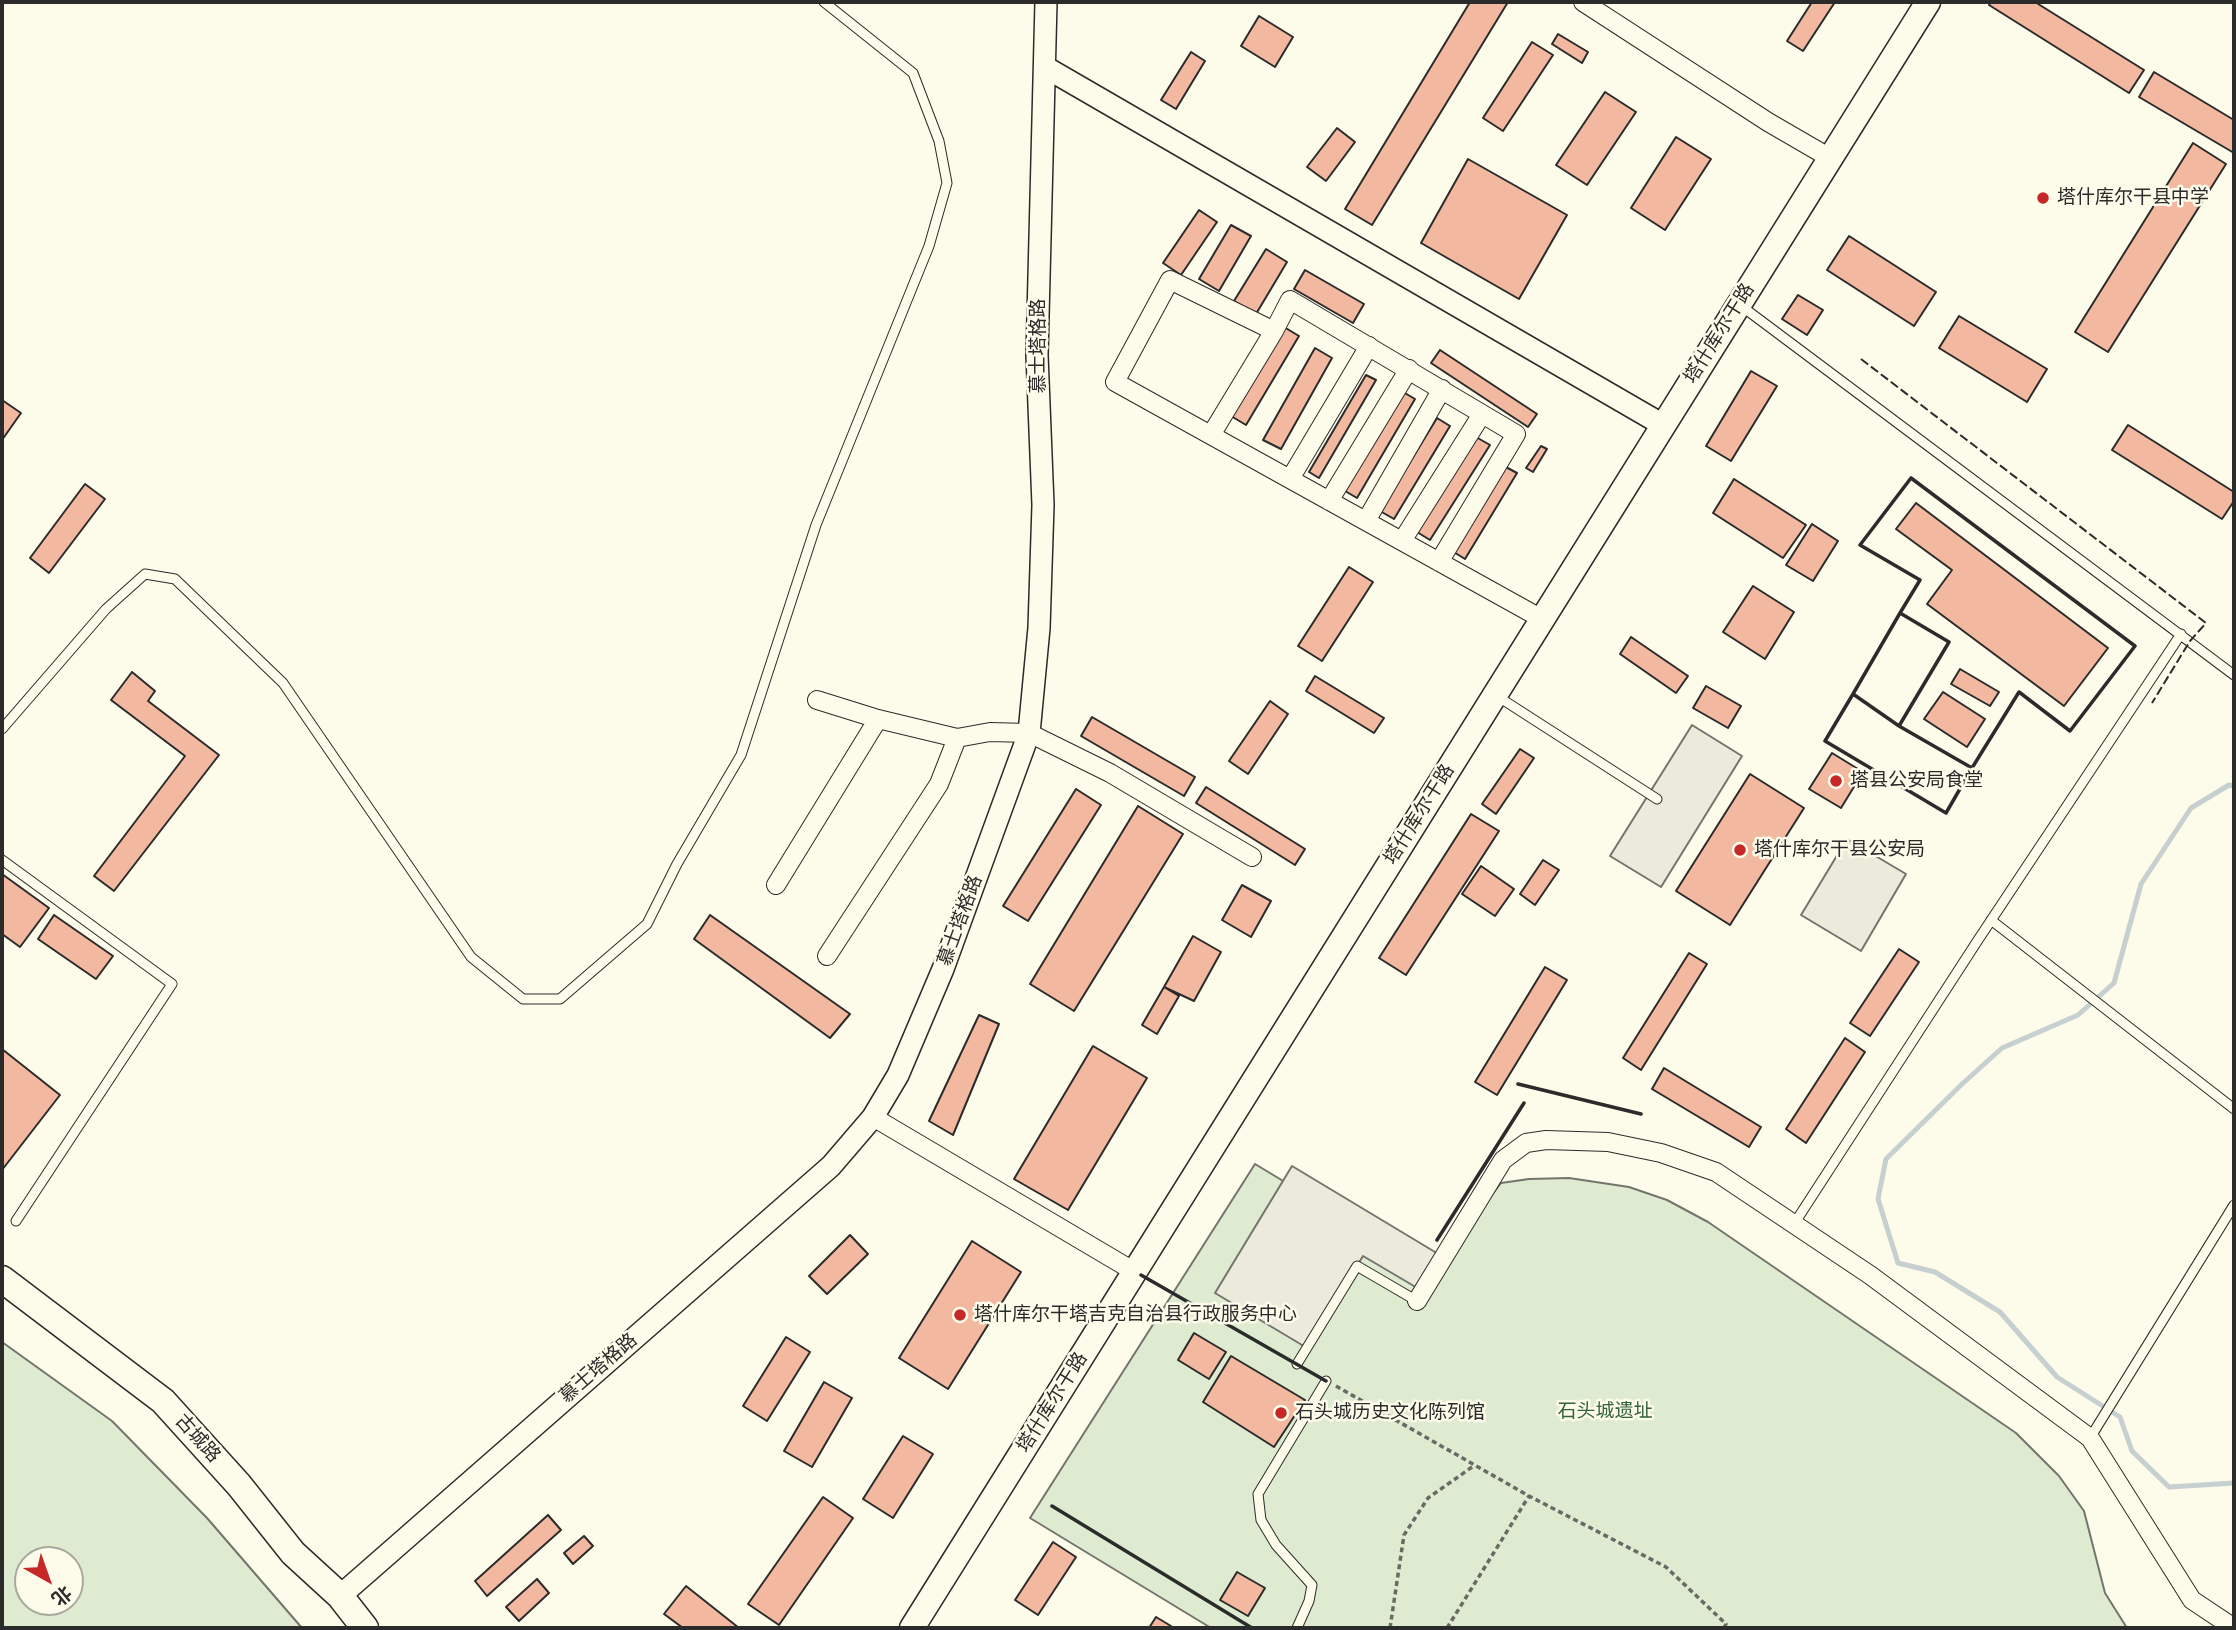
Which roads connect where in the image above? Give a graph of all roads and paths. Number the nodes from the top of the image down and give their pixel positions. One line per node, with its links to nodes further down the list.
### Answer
1 (824, 2): 26 (lane)
2 (1046, 2): 5 (street, 慕士塔格路)
3 (1583, 2): 6 (street)
4 (1928, 2): 6 (main road, 塔什库尔干路)
5 (1045, 67): 13 (street); 27 (street, 慕士塔格路)
6 (1829, 158): 7 (main road, 塔什库尔干路)
7 (1739, 304): 13 (main road, 塔什库尔干路); 21 (lane)
8 (1274, 331): 9 (street); 14 (street); 14 (street)
9 (1369, 345): 10 (street); 15 (street)
10 (1409, 369): 11 (street); 16 (street)
11 (1442, 389): 12 (street); 17 (street)
12 (1482, 414): 18 (street); 19 (street)
13 (1664, 425): 20 (main road, 塔什库尔干路)
14 (1211, 435): 15 (street)
15 (1290, 479): 16 (street)
16 (1329, 501): 17 (street)
17 (1366, 521): 18 (street)
18 (1402, 541): 19 (street)
19 (1439, 562): 20 (street)
20 (1542, 619): 23 (main road, 塔什库尔干路)
21 (2182, 634): 22 (lane); 33 (lane)
22 (2234, 675)
23 (1495, 695): 29 (lane); 40 (main road, 塔什库尔干路)
24 (817, 700): 25 (street)
25 (877, 719): 28 (street); 32 (street)
26 (2, 729)
27 (1029, 733): 28 (street); 30 (street); 36 (street, 慕士塔格路)
28 (957, 738): 34 (street)
29 (1657, 799)
30 (1252, 857)
31 (2, 860): 38 (lane)
32 (776, 885)
33 (1991, 920): 35 (lane); 39 (lane)
34 (827, 956)
35 (2234, 1109)
36 (873, 1116): 40 (street); 48 (street, 慕士塔格路)
37 (2234, 1205): 45 (lane)
38 (16, 1222)
39 (1794, 1224): 42 (street); 45 (street)
40 (1135, 1272): 50 (main road, 塔什库尔干路)
41 (2, 1279): 48 (main road, 古城路)
42 (1417, 1301): 43 (lane)
43 (1297, 1364)
44 (1326, 1381): 46 (path); 51 (lane)
45 (2090, 1438): 55 (street)
46 (1475, 1465): 47 (path); 52 (path)
47 (1529, 1496): 53 (path); 54 (path)
48 (340, 1597): 49 (main road, 古城路)
49 (365, 1628)
50 (912, 1628)
51 (1297, 1628)
52 (1390, 1628)
53 (1447, 1628)
54 (1724, 1628)
55 (2234, 1628)

